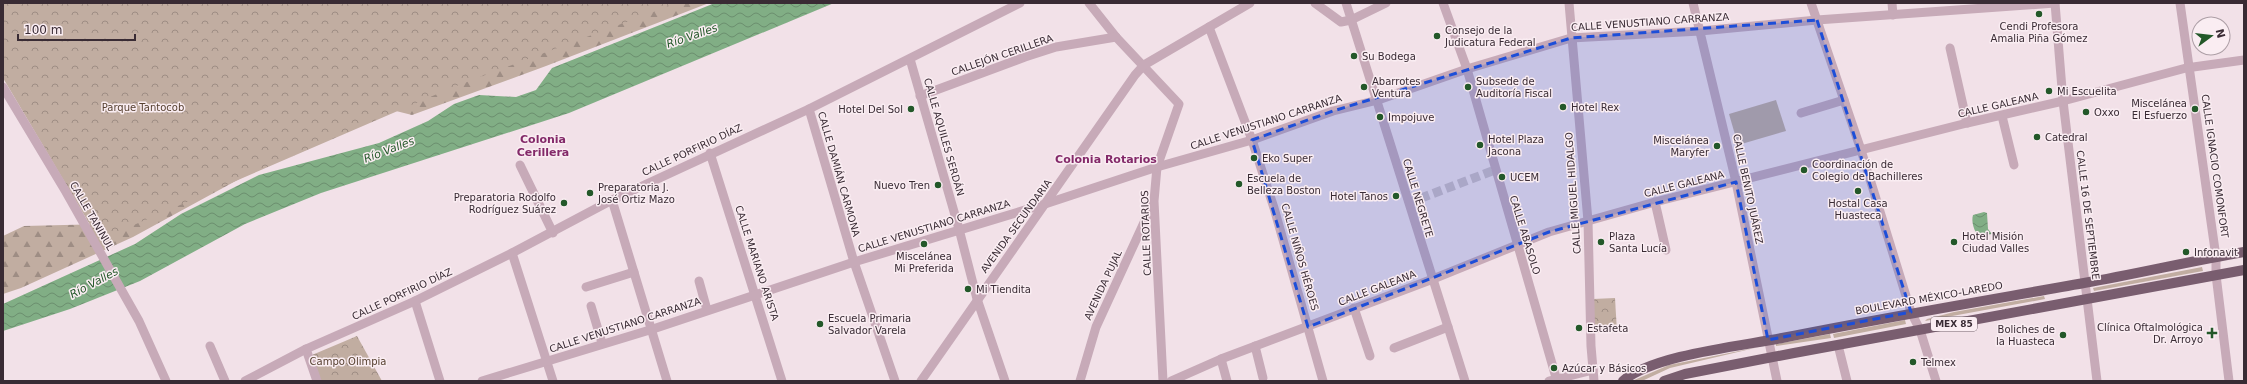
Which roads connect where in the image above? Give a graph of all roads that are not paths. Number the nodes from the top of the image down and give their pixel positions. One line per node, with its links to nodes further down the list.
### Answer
1 (1020, 3): 22 (street, CALLE PORFIRIO DÍAZ)
2 (1089, 3): 19 (street, CALLE ROTARIOS)
3 (1250, 3): 17 (street)
4 (1316, 3): 15 (street)
5 (1346, 3): 15 (street, CALLE NEGRETE)
6 (1386, 3): 15 (street)
7 (1443, 3): 26 (street, CALLE ABASOLO)
8 (1569, 3): 20 (street, CALLE MIGUEL HIDALGO)
9 (1693, 3): 18 (street, CALLE BENITO JUÁREZ)
10 (1811, 3): 16 (street)
11 (1892, 3): 14 (street)
12 (2055, 3): 14 (street, CALLE VENUSTIANO CARRANZA); 31 (street, CALLE 16 DE SEPTIEMBRE)
13 (2180, 3): 25 (street, CALLE IGNACIO COMONFORT)
14 (1893, 15): 16 (street, CALLE VENUSTIANO CARRANZA)
15 (1351, 20): 29 (street, CALLE NEGRETE)
16 (1817, 20): 18 (street, CALLE VENUSTIANO CARRANZA); 30 (street)
17 (1210, 27): 24 (street); 36 (street, CALLE NIÑOS HÉROES)
18 (1700, 31): 20 (street, CALLE VENUSTIANO CARRANZA); 42 (street, CALLE BENITO JUÁREZ)
19 (1116, 36): 24 (street, CALLE ROTARIOS); 28 (street, CALLEJÓN CERILLERA)
20 (1571, 38): 26 (street, CALLE VENUSTIANO CARRANZA); 47 (street, CALLE MIGUEL HIDALGO)
21 (1950, 48): 35 (street)
22 (910, 59): 28 (street, CALLE AQUILES SERDÁN); 32 (street, CALLE PORFIRIO DÍAZ)
23 (2244, 60): 25 (street, CALLE GALEANA)
24 (1144, 65): 41 (street, CALLE ROTARIOS); 46 (street, AVENIDA SECUNDARIA)
25 (2190, 68): 31 (street, CALLE GALEANA); 54 (street, CALLE IGNACIO COMONFORT)
26 (1467, 69): 29 (street, CALLE VENUSTIANO CARRANZA); 50 (street, CALLE ABASOLO)
27 (3, 87): 89 (street, CALLE TANINUL)
28 (920, 96): 48 (street, CALLE AQUILES SERDÁN)
29 (1378, 100): 36 (street, CALLE VENUSTIANO CARRANZA); 59 (street, CALLE NEGRETE)
30 (1844, 100): 33 (street); 37 (street)
31 (2063, 101): 34 (street, CALLE GALEANA); 61 (street, CALLE 16 DE SEPTIEMBRE)
32 (809, 109): 38 (street, CALLE PORFIRIO DÍAZ); 55 (street, CALLE DAMIÁN CARMONA)
33 (1801, 113)
34 (2002, 116): 35 (street, CALLE GALEANA); 40 (street)
35 (1968, 123): 37 (street, CALLE GALEANA)
36 (1252, 140): 41 (street, CALLE VENUSTIANO CARRANZA); 71 (street, CALLE NIÑOS HÉROES)
37 (1861, 150): 42 (street, CALLE GALEANA); 70 (street)
38 (710, 153): 43 (street, CALLE PORFIRIO DÍAZ); 63 (street, CALLE MARIANO ARISTA)
39 (520, 165): 49 (street)
40 (2014, 165)
41 (1157, 167): 44 (street, CALLE ROTARIOS); 46 (street, CALLE VENUSTIANO CARRANZA)
42 (1736, 182): 45 (street, CALLE GALEANA); 75 (street, CALLE BENITO JUÁREZ)
43 (612, 200): 49 (street, CALLE PORFIRIO DÍAZ); 57 (street)
44 (1154, 201): 101 (street, AVENIDA PUJAL); 102 (street, CALLE ROTARIOS)
45 (1655, 202): 47 (street, CALLE GALEANA); 51 (street)
46 (1045, 204): 48 (street, CALLE VENUSTIANO CARRANZA); 64 (street, AVENIDA SECUNDARIA)
47 (1588, 220): 50 (street, CALLE GALEANA); 86 (street, CALLE MIGUEL HIDALGO)
48 (960, 229): 55 (street, CALLE VENUSTIANO CARRANZA); 64 (street, CALLE AQUILES SERDÁN)
49 (553, 233): 53 (street, CALLE PORFIRIO DÍAZ)
50 (1516, 245): 59 (street, CALLE GALEANA); 88 (street, CALLE ABASOLO)
51 (1666, 250)
52 (2244, 252): 54 (main road, BOULEVARD MÉXICO-LAREDO / MEX 85)
53 (512, 254): 66 (street, CALLE PORFIRIO DÍAZ); 85 (street)
54 (2216, 256): 58 (street, CALLE IGNACIO COMONFORT); 61 (main road, BOULEVARD MÉXICO-LAREDO / MEX 85)
55 (854, 262): 63 (street, CALLE VENUSTIANO CARRANZA); 98 (street, CALLE DAMIÁN CARMONA)
56 (2244, 270): 58 (main road, MEX 85)
57 (634, 272): 62 (street); 73 (street)
58 (2216, 274): 65 (main road, MEX 85); 114 (street, CALLE IGNACIO COMONFORT)
59 (1433, 279): 68 (street, CALLE GALEANA); 72 (street, CALLE NEGRETE)
60 (698, 281): 69 (street)
61 (2085, 283): 65 (street, CALLE 16 DE SEPTIEMBRE); 70 (main road, BOULEVARD MÉXICO-LAREDO / MEX 85)
62 (586, 287)
63 (756, 295): 69 (street, CALLE VENUSTIANO CARRANZA); 97 (street, CALLE MARIANO ARISTA)
64 (977, 298): 99 (street, AVENIDA SECUNDARIA); 100 (street, CALLE AQUILES SERDÁN)
65 (2088, 298): 74 (main road, MEX 85); 113 (street, CALLE 16 DE SEPTIEMBRE)
66 (415, 300): 81 (street, CALLE PORFIRIO DÍAZ); 93 (street)
67 (592, 306): 76 (street)
68 (1354, 308): 71 (street, CALLE GALEANA); 82 (street)
69 (707, 310): 73 (street, CALLE VENUSTIANO CARRANZA)
70 (1911, 312): 74 (street); 75 (main road, BOULEVARD MÉXICO-LAREDO / MEX 85)
71 (1308, 327): 79 (street, CALLE GALEANA); 105 (street, CALLE NIÑOS HÉROES)
72 (1448, 327): 80 (street); 106 (street, CALLE NEGRETE)
73 (653, 329): 76 (street, CALLE VENUSTIANO CARRANZA); 96 (street)
74 (1920, 330): 77 (main road, MEX 85); 112 (street)
75 (1768, 340): 83 (street, CALLE BENITO JUÁREZ); 108 (main road, BOULEVARD MÉXICO-LAREDO / MEX 85)
76 (602, 343): 85 (street, CALLE VENUSTIANO CARRANZA)
77 (1838, 345): 83 (main road, MEX 85); 111 (street)
78 (210, 346): 90 (street)
79 (1255, 346): 84 (street, CALLE GALEANA); 87 (street)
80 (1394, 348)
81 (306, 350): 91 (street, CALLE PORFIRIO DÍAZ); 92 (street)
82 (1370, 356)
83 (1772, 358): 109 (main road, MEX 85); 110 (street, CALLE BENITO JUÁREZ)
84 (1221, 359): 103 (street, CALLE GALEANA); 104 (street)
85 (547, 361): 94 (street, CALLE VENUSTIANO CARRANZA); 95 (street)
86 (1593, 370): 88 (street); 107 (street, CALLE MIGUEL HIDALGO)
87 (1263, 378)
88 (1554, 380)
89 (166, 381)
90 (225, 381)
91 (245, 381)
92 (317, 381)
93 (440, 381)
94 (482, 381)
95 (553, 381)
96 (667, 381)
97 (782, 381)
98 (895, 381)
99 (921, 381)
100 (1005, 381)
101 (1080, 381)
102 (1163, 381)
103 (1171, 381)
104 (1227, 381)
105 (1323, 381)
106 (1465, 381)
107 (1594, 381)
108 (1623, 381)
109 (1664, 381)
110 (1776, 381)
111 (1847, 381)
112 (1936, 381)
113 (2098, 381)
114 (2229, 381)

